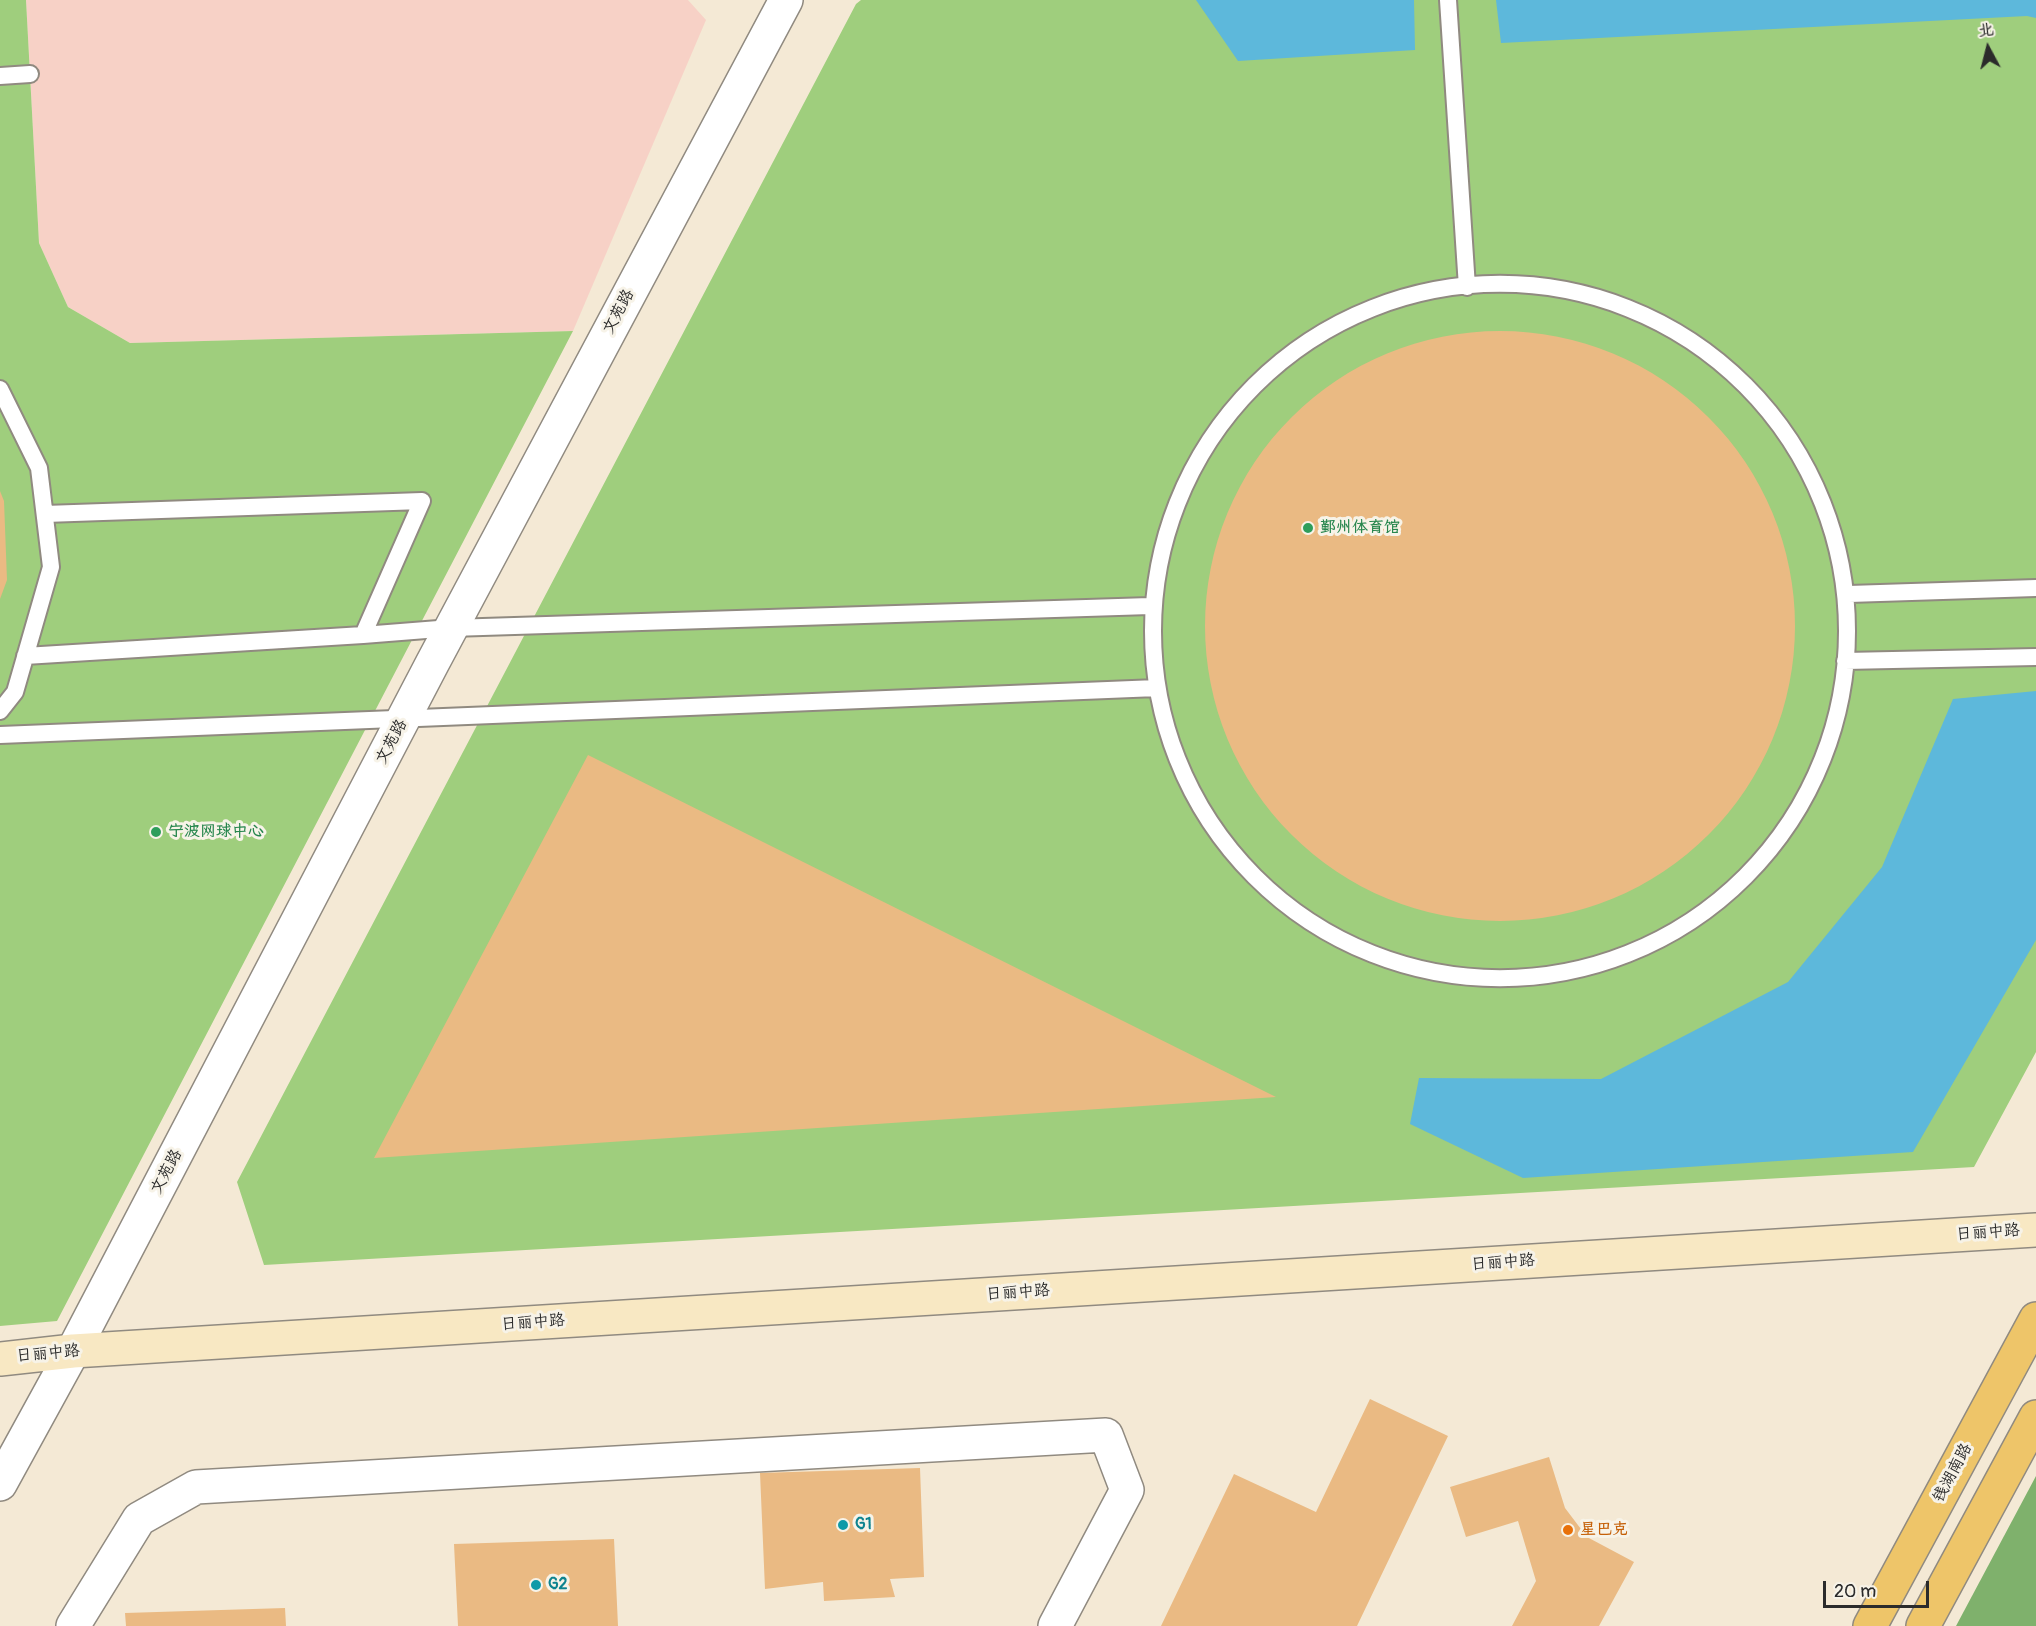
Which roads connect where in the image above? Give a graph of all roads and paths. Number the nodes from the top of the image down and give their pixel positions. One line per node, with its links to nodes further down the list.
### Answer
1 (786, 0): 11 (street, 文苑路)
2 (1448, 0): 5 (lane)
3 (30, 74): 4 (lane)
4 (0, 76)
5 (1467, 287): 9 (lane); 10 (lane)
6 (0, 389): 7 (lane)
7 (45, 514): 12 (lane); 13 (lane)
8 (2036, 588): 9 (lane)
9 (1849, 594): 15 (lane)
10 (1150, 606): 11 (lane); 16 (lane)
11 (451, 628): 12 (lane); 18 (street, 文苑路)
12 (363, 635): 13 (lane)
13 (25, 656): 17 (lane)
14 (2036, 657): 15 (lane)
15 (1845, 661): 16 (lane)
16 (1157, 688): 18 (lane)
17 (0, 711)
18 (403, 719): 19 (lane); 22 (street, 文苑路)
19 (0, 735)
20 (2036, 1230): 22 (main road, 日丽中路)
21 (2036, 1319): 28 (main road, 钱湖南路)
22 (73, 1352): 23 (main road, 日丽中路); 25 (street, 文苑路)
23 (0, 1359)
24 (2036, 1417): 29 (main road)
25 (0, 1484)
26 (73, 1626): 27 (street)
27 (1055, 1626)
28 (1870, 1626)
29 (1923, 1626)

